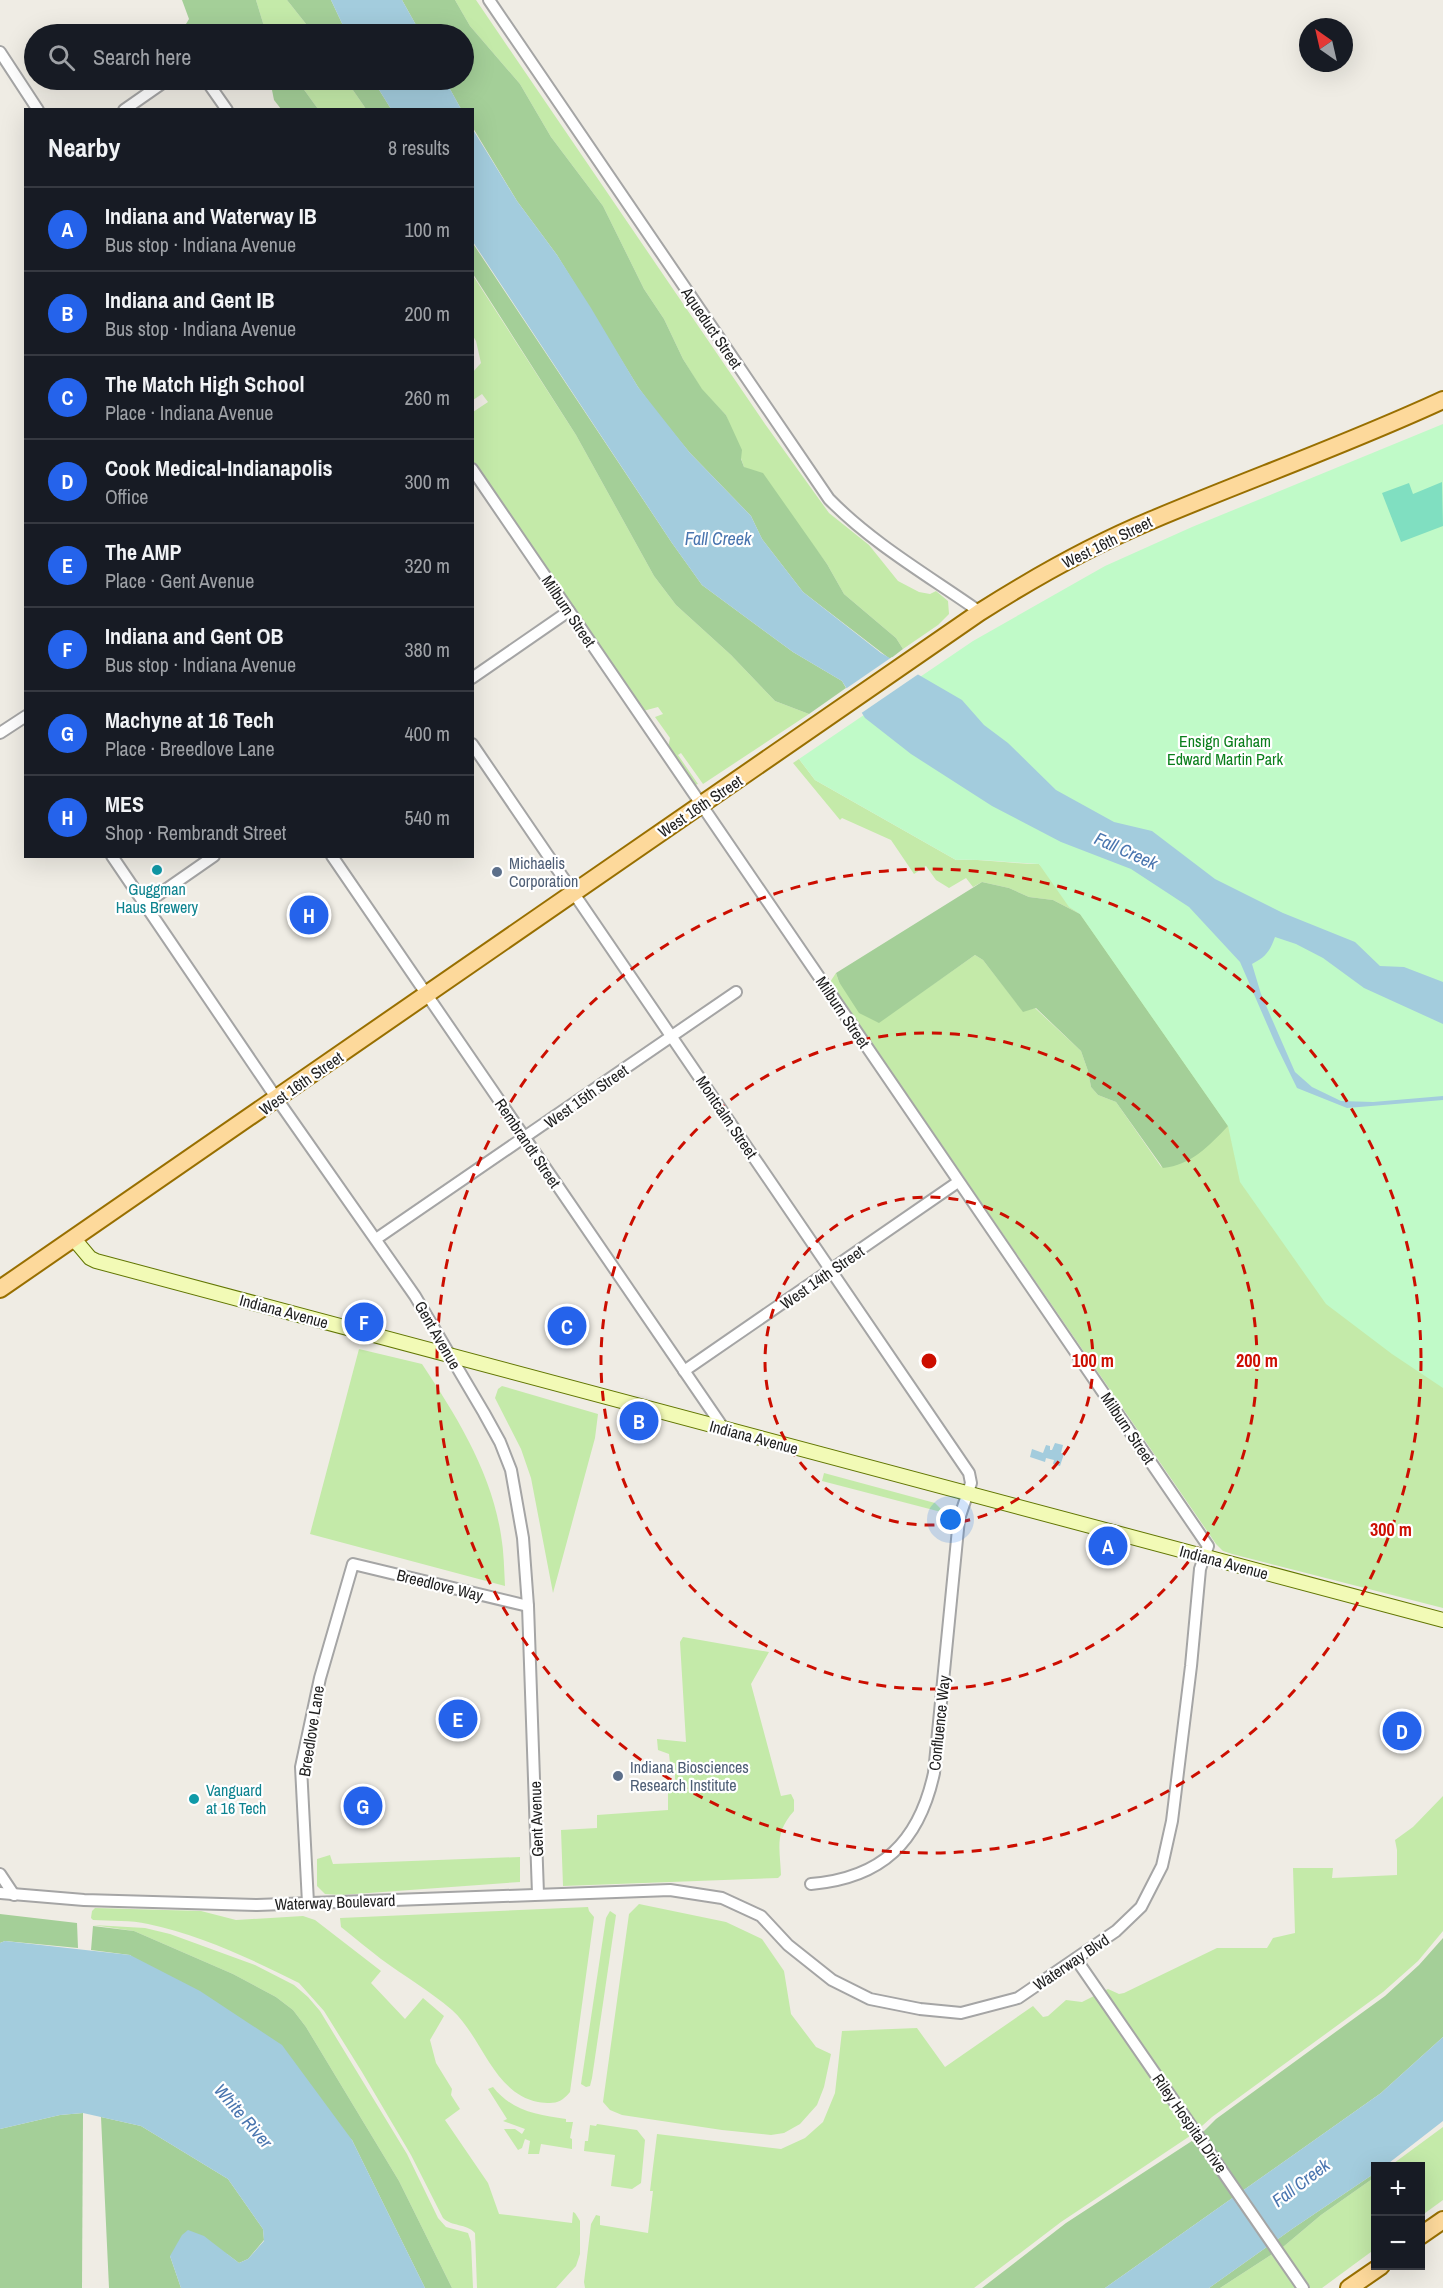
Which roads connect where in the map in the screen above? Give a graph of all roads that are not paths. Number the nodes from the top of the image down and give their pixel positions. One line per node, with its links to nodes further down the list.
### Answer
1 (489, 0): 13 (street, Aqueduct Street)
2 (0, 52): 3 (street)
3 (24, 89)
4 (25, 90): 7 (street)
5 (153, 90): 8 (street)
6 (213, 90): 9 (street)
7 (37, 108)
8 (127, 108)
9 (226, 108)
10 (1443, 400): 13 (main road, West 16th Street)
11 (474, 472): 12 (street, Milburn Street)
12 (569, 611): 14 (street); 18 (street, Milburn Street)
13 (980, 612): 18 (main road, West 16th Street)
14 (474, 677)
15 (23, 722): 16 (street)
16 (0, 733)
17 (474, 747): 22 (street, Montcalm Street)
18 (702, 806): 22 (main road, West 16th Street); 29 (street, Milburn Street)
19 (113, 858): 23 (street, Gent Avenue)
20 (211, 858): 23 (street)
21 (333, 858): 25 (street, Rembrandt Street)
22 (574, 892): 25 (main road, West 16th Street); 26 (street, Montcalm Street)
23 (145, 904): 27 (street, Gent Avenue)
24 (736, 992): 26 (street, West 15th Street)
25 (426, 996): 27 (main road, West 16th Street); 28 (street, Rembrandt Street)
26 (672, 1036): 28 (street, West 15th Street); 32 (street, Montcalm Street)
27 (277, 1099): 30 (main road, West 16th Street); 31 (street, Gent Avenue)
28 (524, 1138): 31 (street, West 15th Street); 35 (street, Rembrandt Street)
29 (958, 1182): 32 (street, West 14th Street); 38 (street, Milburn Street)
30 (74, 1239): 33 (main road, West 16th Street); 34 (main road, Indiana Avenue)
31 (376, 1239): 34 (street, Gent Avenue)
32 (831, 1270): 35 (street, West 14th Street); 37 (street, Montcalm Street)
33 (1, 1286)
34 (449, 1355): 36 (main road, Indiana Avenue); 40 (street, Gent Avenue)
35 (684, 1371): 36 (street, Rembrandt Street)
36 (724, 1429): 37 (main road, Indiana Avenue)
37 (968, 1494): 38 (main road, Indiana Avenue); 43 (street, Confluence Way)
38 (1203, 1556): 41 (main road, Indiana Avenue); 49 (street, Waterway Blvd)
39 (353, 1564): 40 (street, Breedlove Way); 48 (street, Breedlove Lane)
40 (528, 1606): 46 (street, Gent Avenue)
41 (1443, 1620)
42 (0, 1874): 47 (street)
43 (811, 1884)
44 (670, 1890): 46 (street, Waterway Boulevard); 49 (street, Waterway Blvd)
45 (0, 1893): 47 (street, Waterway Boulevard)
46 (538, 1894): 48 (street, Waterway Boulevard)
47 (14, 1895): 48 (street, Waterway Boulevard)
48 (308, 1903)
49 (1076, 1959): 53 (street, Riley Hospital Drive)
50 (1443, 2220): 51 (main road)
51 (1425, 2233)
52 (1374, 2270): 54 (main road)
53 (1302, 2287)
54 (1349, 2288)

